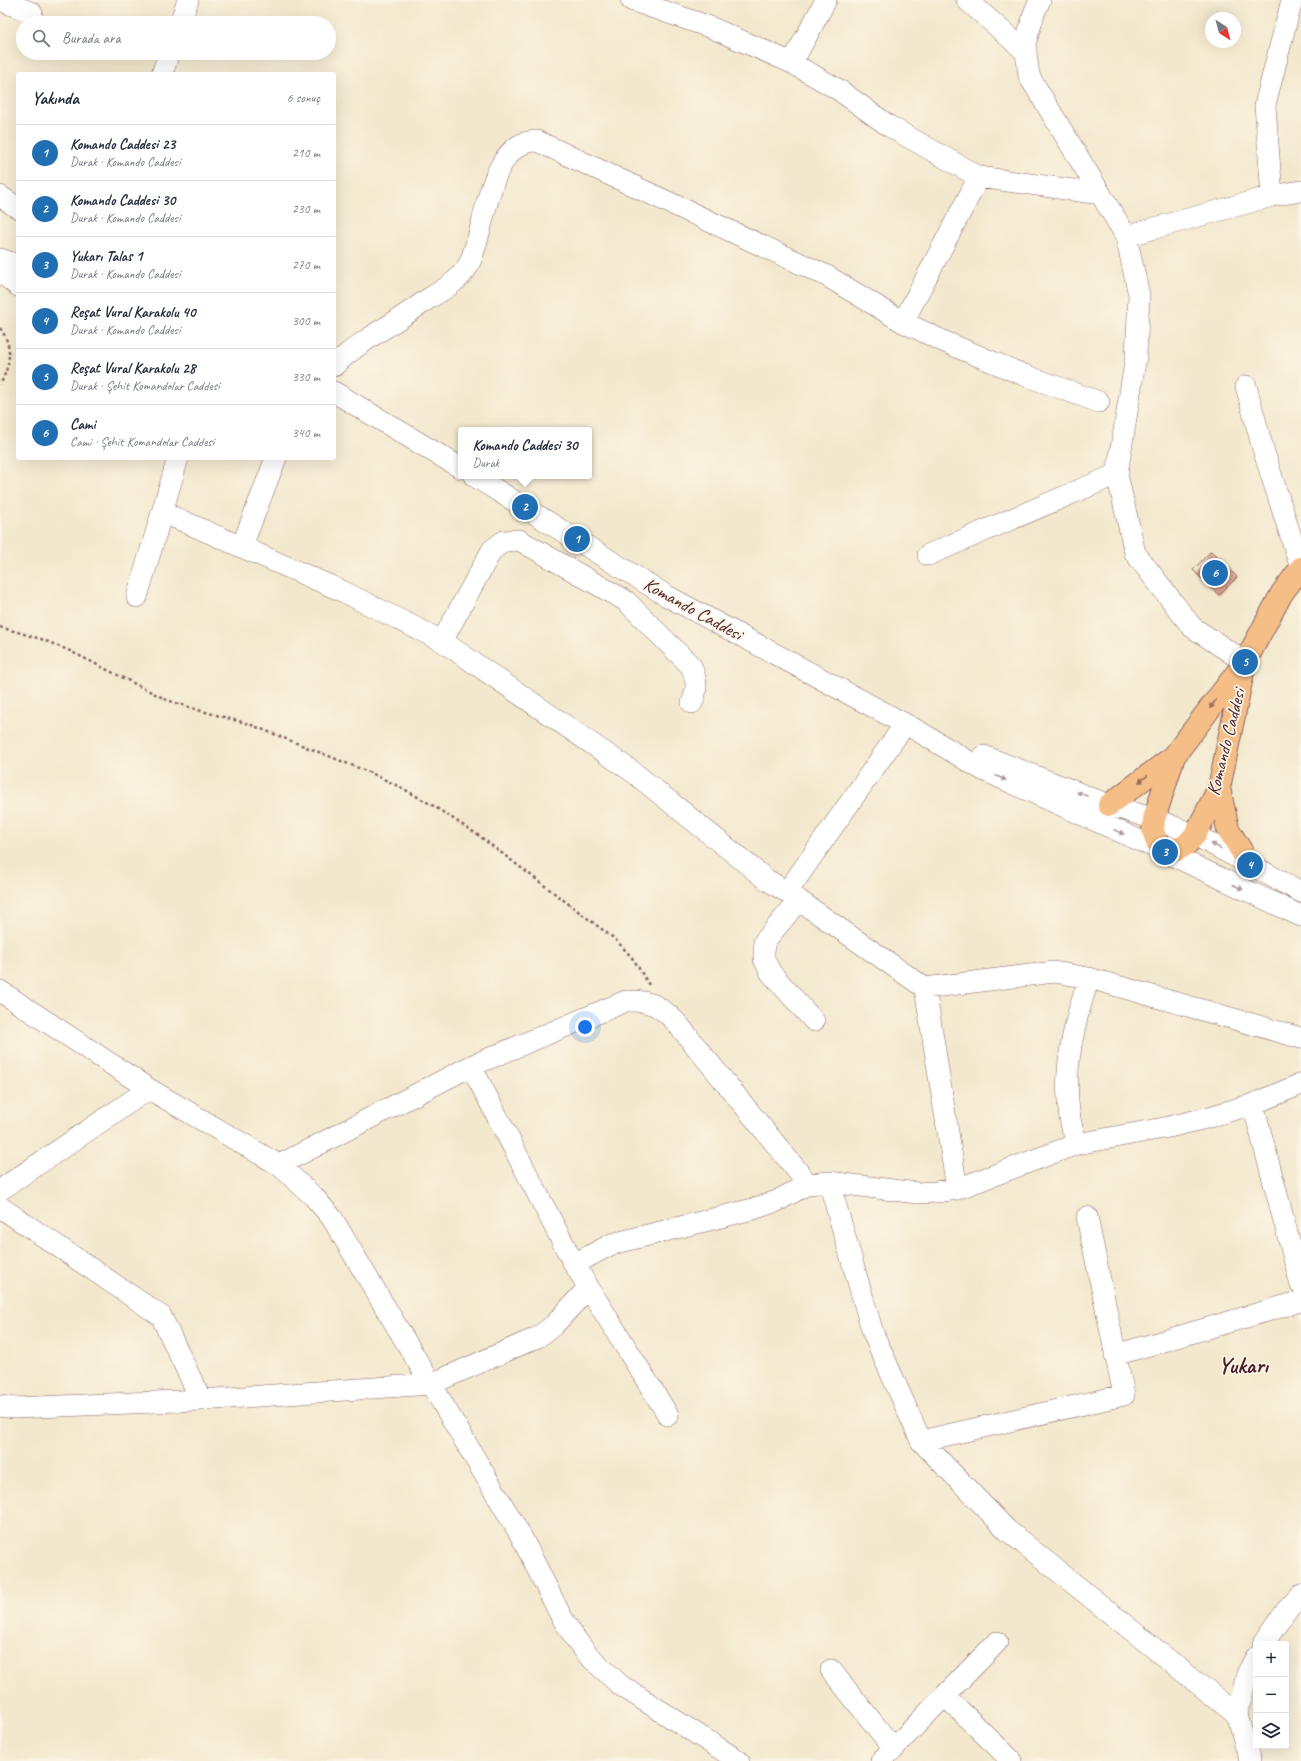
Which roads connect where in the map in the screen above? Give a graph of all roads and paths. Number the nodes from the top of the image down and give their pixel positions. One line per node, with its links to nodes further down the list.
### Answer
1 (0, 0): 8 (street)
2 (188, 0): 9 (street)
3 (631, 0): 12 (street)
4 (826, 0): 12 (street)
5 (966, 0): 10 (street)
6 (1040, 0): 10 (street)
7 (1292, 0): 18 (street)
8 (32, 13)
9 (182, 16)
10 (1026, 52): 16 (street)
11 (167, 60): 13 (street)
12 (792, 63): 14 (street)
13 (163, 72)
14 (979, 177): 16 (street); 23 (street)
15 (1301, 191): 18 (street)
16 (1101, 194): 20 (street)
17 (0, 196): 19 (street)
18 (1272, 196): 20 (street)
19 (16, 207)
20 (1126, 236): 33 (street)
21 (5, 265): 22 (street)
22 (16, 283)
23 (904, 322): 25 (street); 29 (street)
24 (0, 328): 26 (path)
25 (336, 364)
26 (0, 385)
27 (1246, 386): 38 (street)
28 (336, 393): 32 (street)
29 (1099, 402)
30 (177, 460): 35 (street)
31 (275, 460): 36 (street)
32 (458, 466)
33 (1118, 474): 37 (street); 42 (street)
34 (479, 479): 44 (street, Komando Caddesi)
35 (162, 512): 36 (street); 39 (street)
36 (242, 546): 41 (street)
37 (928, 555)
38 (1301, 568): 42 (main road)
39 (137, 597)
40 (0, 627): 58 (path)
41 (442, 641): 43 (street); 53 (street)
42 (1245, 662): 45 (main road, Komando Caddesi, one-way to 45); 46 (main road, Komando Caddesi)
43 (692, 703)
44 (912, 728): 47 (street, one-way to 44); 50 (street, one-way to 50); 53 (street)
45 (1174, 756): 47 (main road, one-way to 47); 48 (main road, Komando Caddesi)
46 (1219, 788): 49 (main road, Komando Caddesi); 51 (main road)
47 (1109, 805): 48 (street)
48 (1154, 819): 49 (street); 50 (main road, Komando Caddesi)
49 (1195, 835): 50 (main road, Komando Caddesi); 51 (street, one-way to 49)
50 (1165, 852): 54 (street, one-way to 54)
51 (1250, 865): 52 (street)
52 (1301, 892)
53 (793, 896): 56 (street); 59 (street)
54 (1301, 916)
55 (1089, 978): 56 (street); 60 (street); 65 (street)
56 (925, 988): 69 (street)
57 (0, 991): 63 (street)
58 (654, 1004): 61 (street); 68 (street)
59 (814, 1021)
60 (1301, 1038)
61 (471, 1066): 66 (street); 73 (street)
62 (1301, 1084): 64 (street)
63 (149, 1089): 66 (street); 70 (street)
64 (1253, 1104): 65 (street); 74 (street)
65 (1077, 1144): 69 (street)
66 (279, 1165): 78 (street)
67 (829, 1182): 68 (street); 69 (street); 82 (street)
68 (808, 1184): 73 (street)
69 (957, 1189)
70 (0, 1190)
71 (0, 1207): 79 (street)
72 (1087, 1217): 77 (street)
73 (574, 1264): 75 (street)
74 (1301, 1285)
75 (588, 1288): 78 (street); 81 (street)
76 (1301, 1301): 77 (street)
77 (1115, 1355): 82 (street)
78 (431, 1384): 79 (street); 91 (street)
79 (201, 1400): 80 (street)
80 (4, 1404)
81 (668, 1415)
82 (921, 1441): 89 (street)
83 (1301, 1595): 84 (street)
84 (1265, 1641)
85 (997, 1642): 88 (street)
86 (1253, 1663): 89 (street)
87 (831, 1670): 90 (street)
88 (945, 1696): 90 (street); 92 (street)
89 (1237, 1716): 93 (street)
90 (887, 1758)
91 (739, 1761)
92 (1012, 1761)
93 (1250, 1761)

